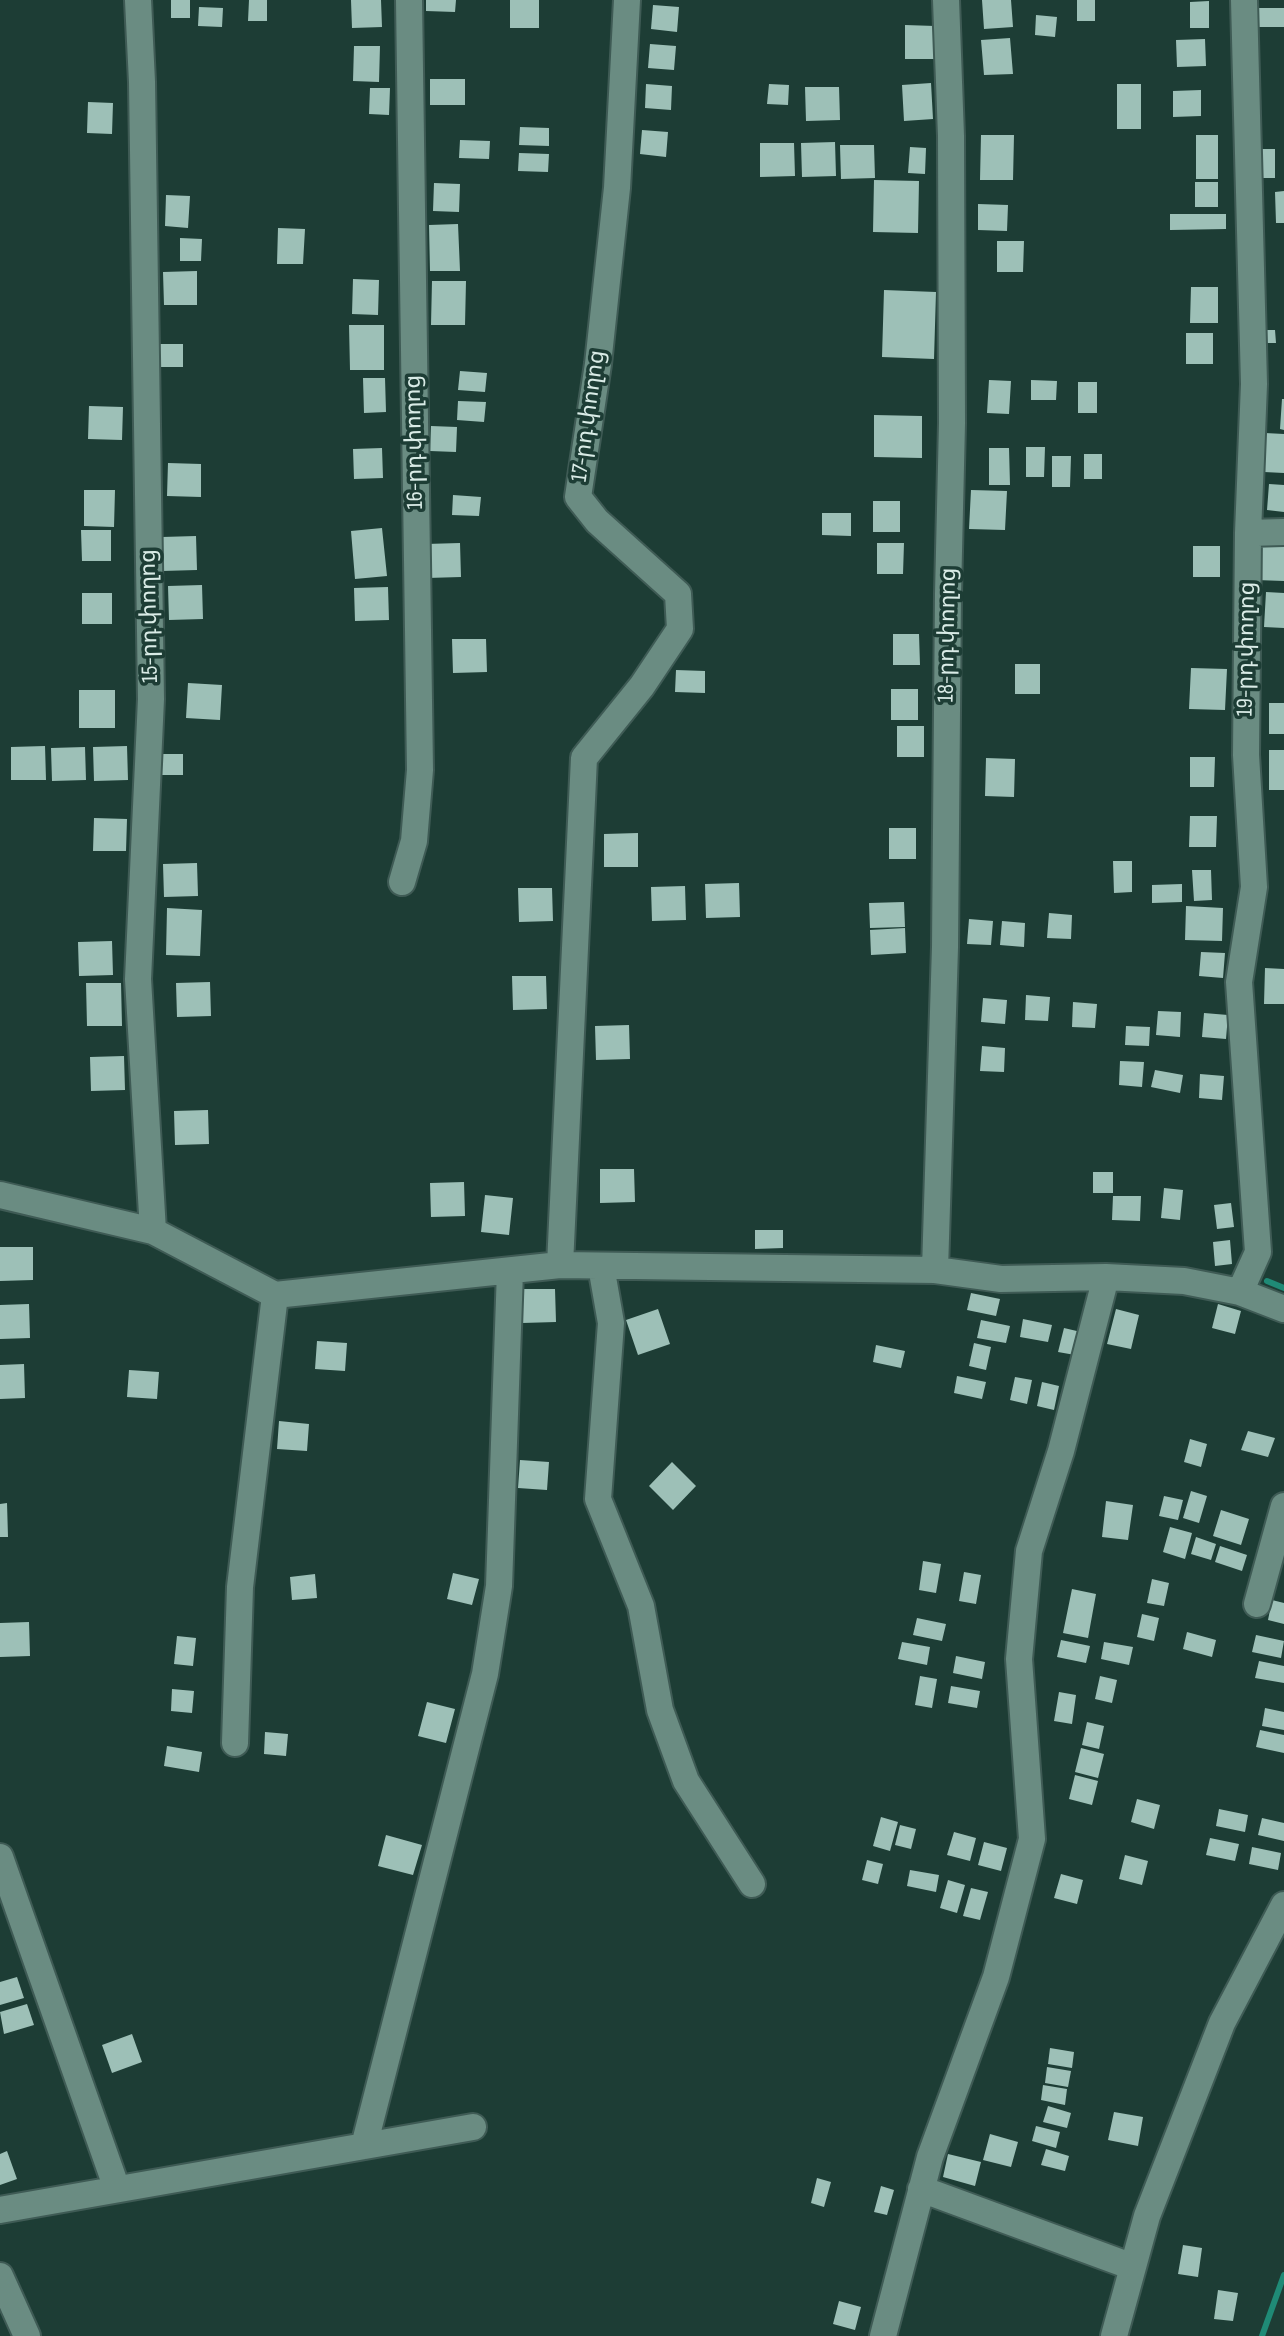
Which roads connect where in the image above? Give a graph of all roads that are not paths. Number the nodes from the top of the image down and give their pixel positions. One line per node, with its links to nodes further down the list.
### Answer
1 (138, 0): 10 (street, 15-րդ փողոց)
2 (409, 0): 8 (street, 16-րդ փողոց)
3 (627, 0): 11 (street, 17-րդ փողոց)
4 (946, 0): 13 (street, 18-րդ փողոց)
5 (1244, 0): 7 (street, 19-րդ փողոց)
6 (1284, 532): 7 (street)
7 (1248, 533): 16 (street, 19-րդ փողոց)
8 (402, 882)
9 (0, 1195): 10 (street)
10 (153, 1231): 17 (street)
11 (561, 1265): 12 (street); 14 (street)
12 (601, 1266): 13 (street); 23 (street)
13 (934, 1270): 15 (street)
14 (509, 1271): 17 (street); 26 (street)
15 (1106, 1277): 16 (street); 28 (street)
16 (1240, 1292): 18 (street)
17 (275, 1295): 21 (street)
18 (1284, 1309)
19 (1284, 1506): 20 (street)
20 (1257, 1604)
21 (235, 1743)
22 (0, 1857): 27 (street)
23 (752, 1884)
24 (1284, 1905): 30 (street)
25 (473, 2127): 26 (street)
26 (364, 2146): 27 (street)
27 (117, 2189): 29 (street)
28 (921, 2189): 30 (street); 33 (street)
29 (0, 2210)
30 (1133, 2267): 34 (street)
31 (0, 2276): 32 (street)
32 (27, 2336)
33 (883, 2336)
34 (1114, 2336)

